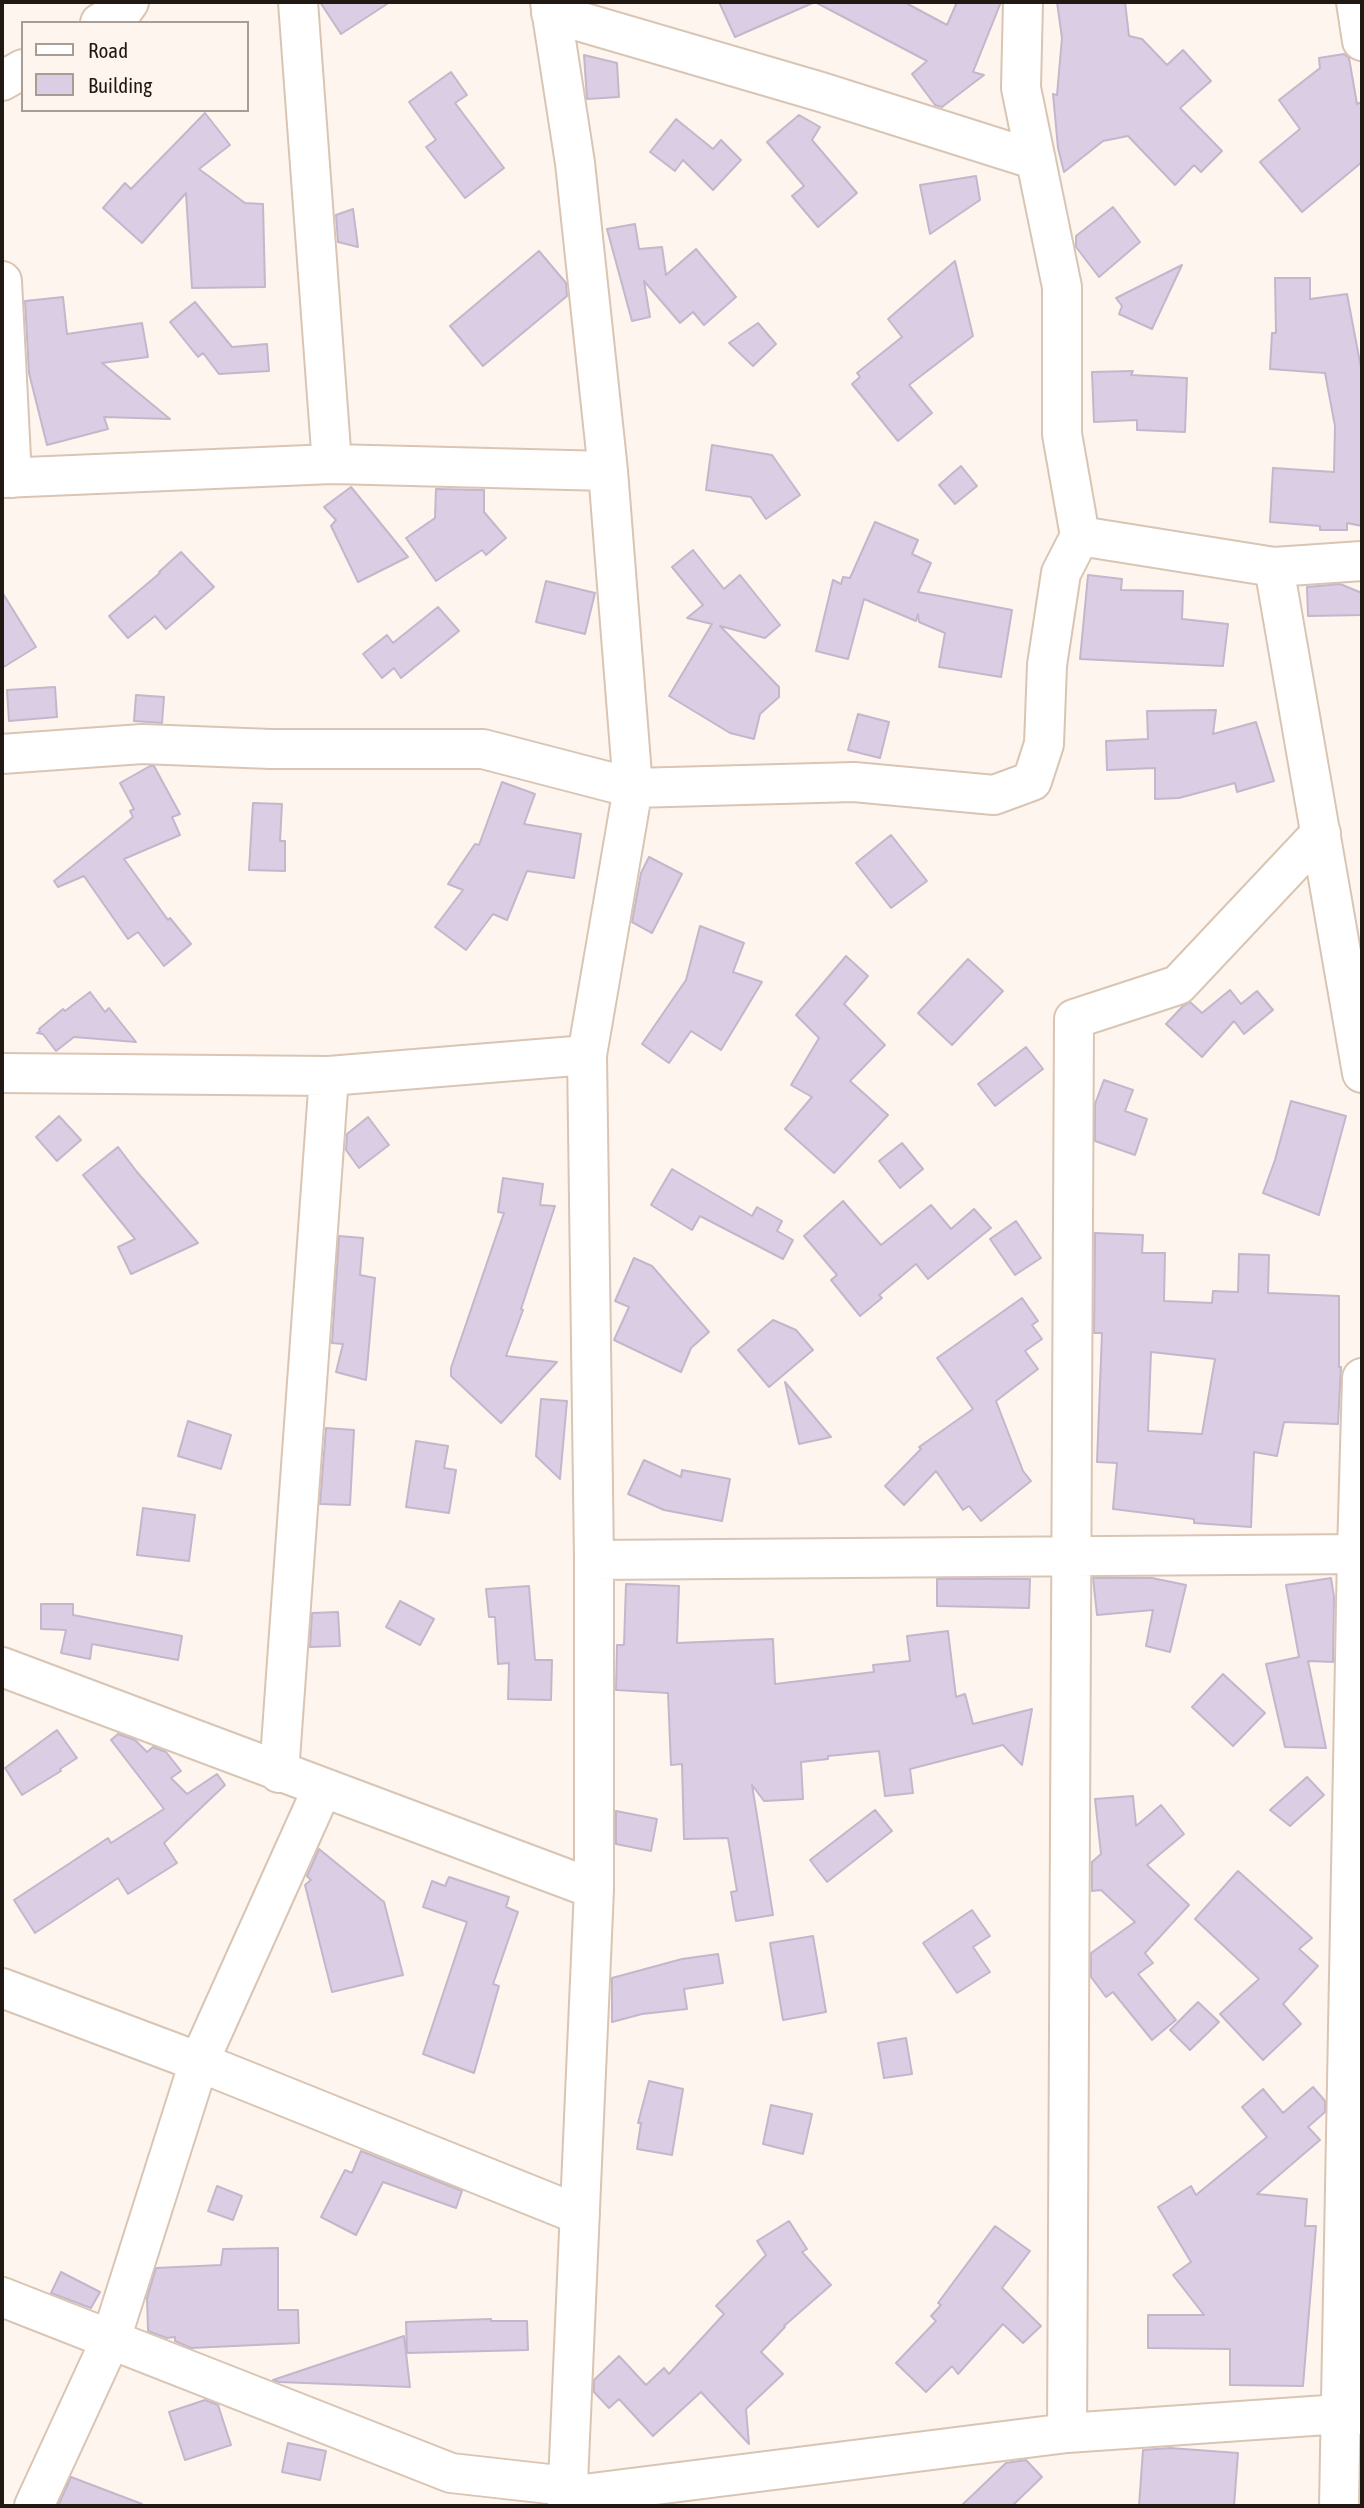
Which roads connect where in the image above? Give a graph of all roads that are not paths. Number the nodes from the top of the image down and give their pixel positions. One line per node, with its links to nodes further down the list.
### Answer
1 (129, 2): 6 (street)
2 (298, 2): 12 (street)
3 (1023, 2): 10 (street)
4 (1356, 2): 7 (street)
5 (551, 7): 10 (street); 13 (street)
6 (103, 21)
7 (1362, 41)
8 (21, 70): 9 (street)
9 (2, 81)
10 (1036, 160): 15 (street)
11 (2, 281): 14 (street)
12 (332, 464): 13 (street); 14 (street)
13 (608, 471): 19 (street)
14 (7, 478)
15 (1080, 536): 17 (street); 19 (street)
16 (1362, 561): 17 (street)
17 (1274, 567): 20 (street)
18 (2, 754): 19 (street)
19 (633, 789): 21 (street)
20 (1321, 832): 23 (street); 27 (street)
21 (587, 1055): 24 (street); 28 (street)
22 (2, 1073): 24 (street)
23 (1362, 1073)
24 (329, 1076): 30 (street)
25 (1362, 1378): 26 (street)
26 (1359, 1554): 27 (street); 38 (street)
27 (1072, 1556): 28 (street); 39 (street)
28 (594, 1559): 32 (street)
29 (2, 1667): 30 (street)
30 (279, 1773): 31 (street)
31 (323, 1789): 32 (street); 34 (street)
32 (594, 1889): 35 (street)
33 (2, 1988): 34 (street)
34 (199, 2062): 35 (street); 37 (street)
35 (579, 2215): 40 (street)
36 (2, 2297): 37 (street)
37 (111, 2339): 40 (street); 41 (street)
38 (1352, 2415): 39 (street); 42 (street)
39 (1067, 2432): 40 (street)
40 (567, 2501)
41 (34, 2506)
42 (1339, 2506)

